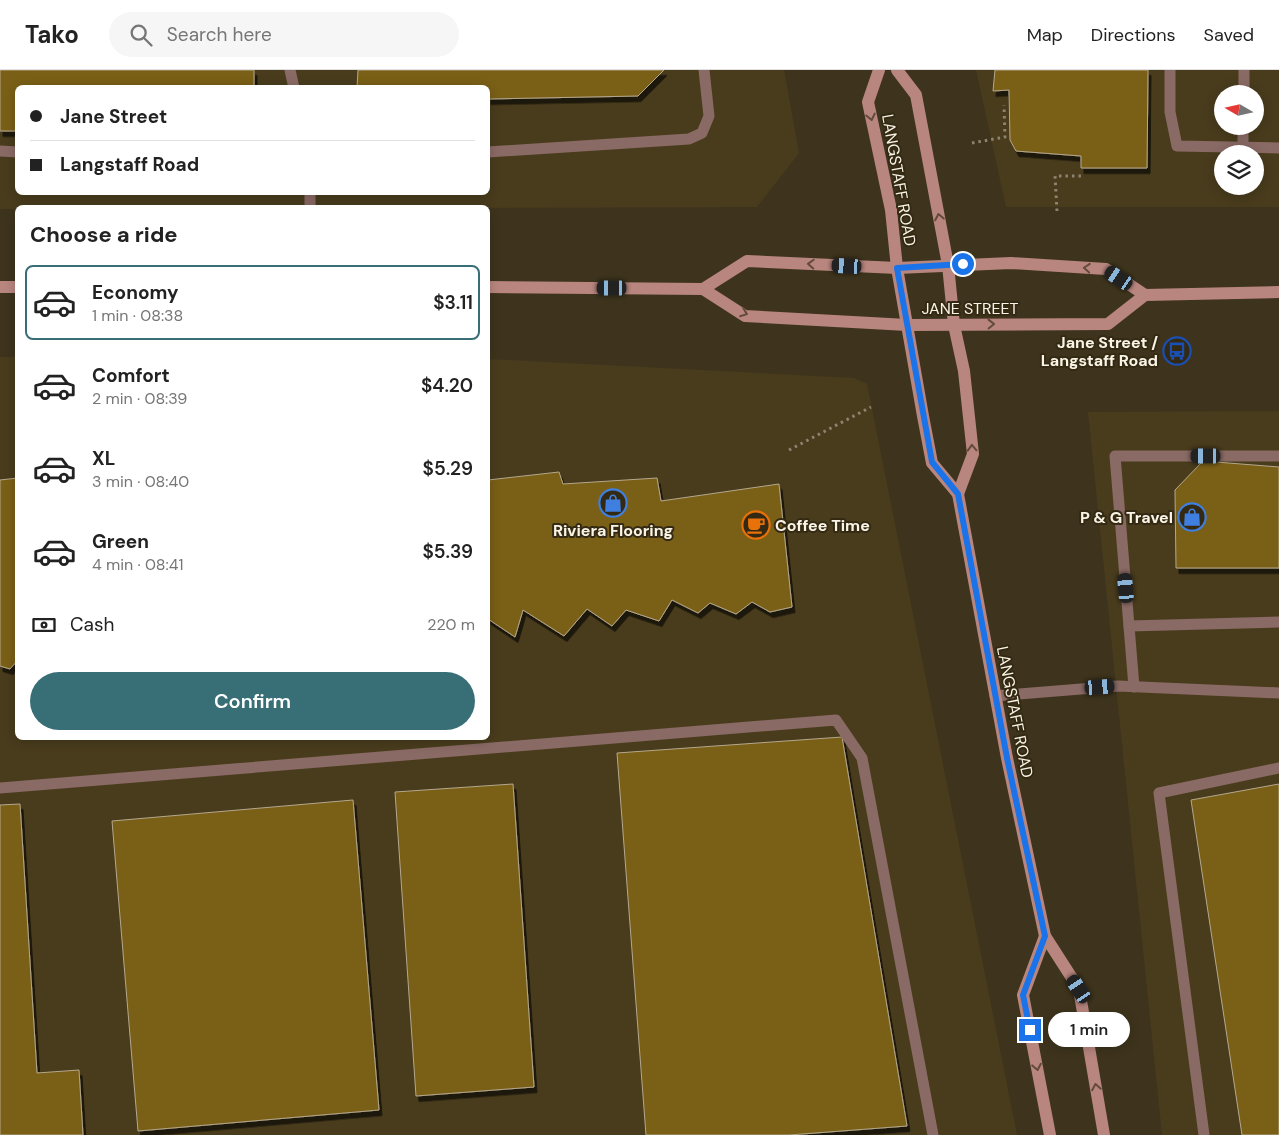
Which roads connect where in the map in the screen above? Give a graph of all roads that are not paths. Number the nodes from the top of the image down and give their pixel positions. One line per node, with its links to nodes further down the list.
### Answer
1 (290, 70): 7 (lane)
2 (704, 70): 14 (lane)
3 (879, 70): 16 (main road, LANGSTAFF ROAD, one-way to 16)
4 (897, 70): 15 (main road, LANGSTAFF ROAD, one-way to 4)
5 (1170, 70): 9 (lane)
6 (1244, 70): 8 (lane)
7 (293, 85)
8 (1244, 85)
9 (1214, 147)
10 (1264, 148): 11 (lane)
11 (1279, 148)
12 (0, 151): 13 (lane)
13 (15, 152)
14 (490, 152)
15 (948, 265): 16 (main road); 22 (main road, one-way to 15); 24 (main road, LANGSTAFF ROAD)
16 (897, 268): 20 (main road, one-way to 20); 23 (main road, LANGSTAFF ROAD)
17 (0, 287): 18 (main road)
18 (15, 287)
19 (490, 287): 20 (main road)
20 (703, 288): 23 (main road, JANE STREET, one-way to 23)
21 (1279, 292): 22 (main road)
22 (1145, 295): 24 (main road, JANE STREET, one-way to 22)
23 (907, 325): 24 (main road, JANE STREET); 26 (main road, LANGSTAFF ROAD)
24 (954, 325): 26 (main road, LANGSTAFF ROAD, one-way to 24)
25 (1279, 456): 28 (lane)
26 (958, 494): 31 (main road, LANGSTAFF ROAD)
27 (1279, 622): 28 (lane)
28 (1129, 626): 29 (lane)
29 (1134, 687): 30 (lane); 31 (lane)
30 (1279, 693)
31 (995, 696): 34 (main road, LANGSTAFF ROAD)
32 (1279, 768): 38 (lane)
33 (0, 788): 35 (lane)
34 (1045, 936): 36 (main road, one-way to 36); 37 (main road, LANGSTAFF ROAD, one-way to 34)
35 (933, 1135)
36 (1050, 1135)
37 (1104, 1135)
38 (1204, 1135)

